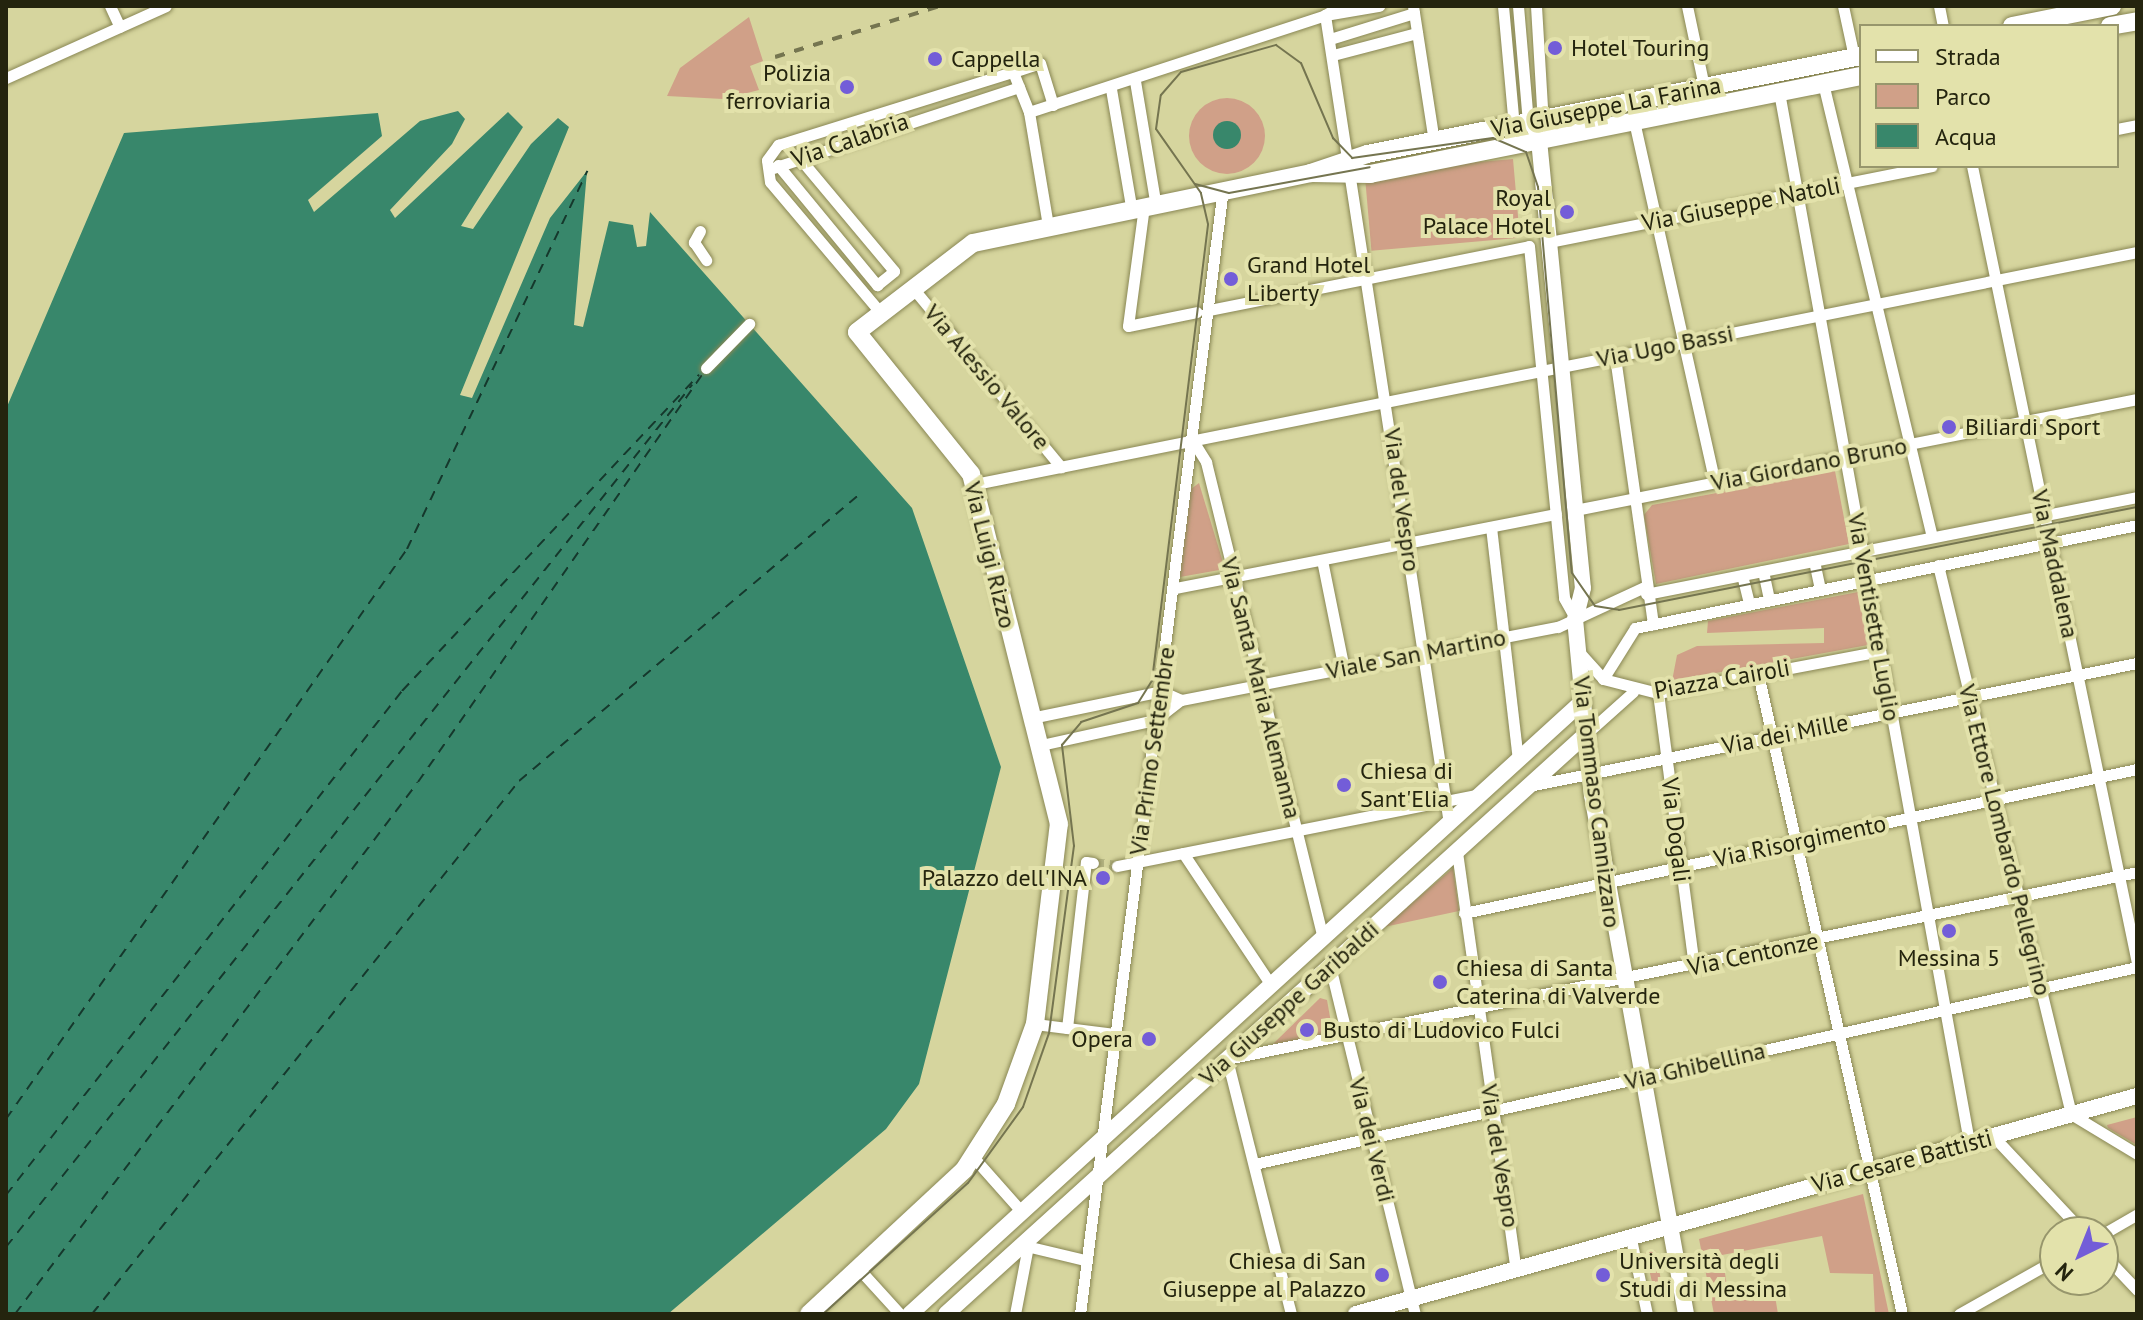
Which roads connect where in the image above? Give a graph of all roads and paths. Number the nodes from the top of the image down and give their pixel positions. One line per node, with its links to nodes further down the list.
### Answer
1 (110, 6): 14 (street)
2 (166, 6): 14 (street)
3 (1340, 6): 12 (street)
4 (1379, 6): 12 (street)
5 (1503, 6): 31 (street)
6 (1518, 6): 31 (street)
7 (1536, 6): 31 (street)
8 (1687, 6): 25 (street)
9 (1843, 6): 18 (street)
10 (2112, 6): 13 (main road)
11 (1414, 9): 15 (street); 16 (street)
12 (1325, 15): 16 (street, Via del Vespro); 22 (street)
13 (2022, 24)
14 (120, 27): 21 (street)
15 (1417, 33): 17 (street); 33 (street)
16 (1330, 39): 17 (street, Via del Vespro)
17 (1333, 55): 36 (street, Via del Vespro)
18 (1857, 57): 25 (main road, Via Giuseppe La Farina)
19 (1013, 72): 24 (street); 28 (street, Via Calabria); 39 (street, Via Calabria)
20 (1859, 76): 23 (main road, Via Giuseppe La Farina)
21 (6, 78)
22 (1135, 81): 26 (street); 43 (street)
23 (1823, 83): 27 (main road, Via Giuseppe La Farina); 40 (street)
24 (1019, 87): 29 (street); 34 (street, Via Calabria)
25 (1704, 87): 31 (main road, Via Giuseppe La Farina)
26 (1111, 89): 28 (street); 43 (street)
27 (1779, 92): 30 (main road, Via Giuseppe La Farina); 42 (street, Via Ventisette Luglio)
28 (1053, 105): 29 (street)
29 (1029, 112): 45 (street)
30 (1634, 121): 32 (main road, Via Giuseppe La Farina); 44 (street)
31 (1529, 123): 32 (street); 33 (main road, Via Giuseppe La Farina)
32 (1539, 140): 36 (main road, Via Giuseppe La Farina); 47 (street, Via Tommaso Cannizzaro)
33 (1434, 141): 36 (main road, Via Giuseppe La Farina)
34 (797, 155): 35 (street, Via Calabria); 35 (street)
35 (778, 165): 39 (street, Via Calabria)
36 (1353, 167): 41 (main road); 50 (street, Via del Vespro)
37 (1922, 168): 40 (street, Via Giuseppe Natoli)
38 (1972, 168): 51 (street, Via Maddalena)
39 (766, 174): 55 (street)
40 (1847, 183): 42 (street, Via Giuseppe Natoli); 53 (street)
41 (1224, 189): 43 (main road); 54 (street, Via Primo Settembre)
42 (1797, 193): 44 (street, Via Giuseppe Natoli); 56 (street, Via Ventisette Luglio)
43 (1143, 203): 45 (main road); 54 (street)
44 (1657, 221): 47 (street, Via Giuseppe Natoli); 58 (street)
45 (1048, 226): 52 (main road)
46 (700, 231): 49 (street)
47 (1549, 242): 60 (street, Via Tommaso Cannizzaro)
48 (2137, 253): 51 (street, Via Ugo Bassi)
49 (706, 260)
50 (1369, 278): 54 (street); 62 (street, Via Tommaso Cannizzaro); 64 (street, Via del Vespro)
51 (1996, 280): 53 (street, Via Ugo Bassi); 65 (street, Via Maddalena)
52 (912, 286): 55 (main road); 69 (street, Via Alessio Valore)
53 (1876, 304): 56 (street, Via Ugo Bassi); 67 (street)
54 (1203, 311): 66 (street, Via Primo Settembre)
55 (880, 312): 71 (main road, Via Luigi Rizzo)
56 (1819, 316): 58 (street, Via Ugo Bassi); 68 (street, Via Ventisette Luglio)
57 (749, 324): 61 (street)
58 (1683, 343): 59 (street, Via Ugo Bassi); 70 (street)
59 (1615, 357): 60 (street, Via Ugo Bassi); 73 (street)
60 (1561, 367): 62 (street, Via Ugo Bassi); 74 (street, Via Tommaso Cannizzaro)
61 (706, 368)
62 (1541, 371): 64 (street, Via Ugo Bassi); 75 (street, Via Tommaso Cannizzaro)
63 (2137, 399): 65 (street, Via Giordano Bruno)
64 (1388, 402): 66 (street, Via Ugo Bassi); 80 (street, Via del Vespro)
65 (2025, 421): 67 (street, Via Giordano Bruno); 76 (street, Via Maddalena)
66 (1193, 441): 69 (street, Via Ugo Bassi); 88 (street, Via Santa Maria Alemanna); 90 (street, Via Primo Settembre)
67 (1909, 444): 68 (street, Via Giordano Bruno); 79 (street)
68 (1845, 457): 70 (street, Via Giordano Bruno); 82 (street, Via Ventisette Luglio)
69 (1061, 467): 71 (street, Via Ugo Bassi)
70 (1715, 482): 73 (street, Via Giordano Bruno)
71 (975, 484): 114 (main road, Via Luigi Rizzo)
72 (2137, 497): 76 (street, Viale San Martino)
73 (1633, 498): 74 (street, Via Giordano Bruno); 92 (street)
74 (1575, 510): 95 (street, Via Tommaso Cannizzaro)
75 (1556, 514): 78 (street); 95 (street, Via Tommaso Cannizzaro)
76 (2044, 515): 79 (street, Viale San Martino); 81 (street, Via Maddalena)
77 (2137, 525): 81 (street)
78 (1491, 527): 80 (street); 97 (street)
79 (1932, 537): 82 (street, Viale San Martino)
80 (1409, 542): 83 (street); 100 (street, Via del Vespro)
81 (2050, 543): 85 (street); 104 (street, Via Maddalena)
82 (1862, 551): 84 (street, Viale San Martino); 89 (street, Via Ventisette Luglio)
83 (1322, 560): 88 (street); 102 (street)
84 (1814, 561): 86 (street, Viale San Martino); 91 (street)
85 (1938, 565): 89 (street); 110 (street, Via Ettore Lombardo Pellegrino)
86 (1763, 571): 87 (street, Viale San Martino); 93 (street)
87 (1742, 575): 92 (street, Viale San Martino); 94 (street)
88 (1234, 577): 90 (street); 106 (street, Via Santa Maria Alemanna)
89 (1867, 579): 91 (street); 99 (street, Via Ventisette Luglio)
90 (1175, 588): 107 (street, Via Primo Settembre)
91 (1820, 589): 93 (street)
92 (1645, 590): 95 (street, Viale San Martino); 96 (street)
93 (1769, 600): 94 (street)
94 (1749, 604): 96 (street)
95 (1575, 619): 97 (street, Viale San Martino); 98 (street, Via Tommaso Cannizzaro)
96 (1653, 624): 105 (street)
97 (1504, 637): 100 (street, Viale San Martino); 120 (street)
98 (1579, 651): 105 (street, Piazza Cairoli); 112 (street, Via Tommaso Cannizzaro)
99 (1880, 651): 103 (street, Piazza Cairoli); 113 (street, Via Ventisette Luglio)
100 (1425, 653): 102 (street, Viale San Martino); 127 (street, Via del Vespro)
101 (2137, 663): 104 (street, Via dei Mille)
102 (1344, 669): 106 (street, Viale San Martino)
103 (1758, 674): 109 (street, Piazza Cairoli); 117 (street)
104 (2078, 675): 110 (street, Via dei Mille); 123 (street, Via Maddalena)
105 (1603, 679): 108 (street, Piazza Cairoli)
106 (1261, 685): 111 (street, Viale San Martino); 130 (street, Via Santa Maria Alemanna)
107 (1161, 691): 111 (street); 114 (street); 115 (street, Via Primo Settembre)
108 (1633, 692): 109 (street, Piazza Cairoli); 116 (street, Via Giuseppe Garibaldi)
109 (1658, 693): 119 (street, Via Dogali)
110 (1970, 697): 113 (street, Via dei Mille); 126 (street, Via Ettore Lombardo Pellegrino)
111 (1181, 700): 115 (street)
112 (1583, 701): 116 (street, Via Tommaso Cannizzaro); 120 (street, Via Giuseppe Garibaldi)
113 (1891, 713): 117 (street, Via dei Mille); 128 (street, Via Ventisette Luglio)
114 (1031, 718): 118 (main road, Via Luigi Rizzo)
115 (1155, 720): 118 (street); 135 (street, Via Primo Settembre)
116 (1586, 734): 122 (street, Via Tommaso Cannizzaro); 124 (street, Via Giuseppe Garibaldi)
117 (1772, 736): 119 (street, Via dei Mille); 131 (street)
118 (1041, 745): 154 (main road, Via Luigi Rizzo)
119 (1666, 758): 122 (street, Via dei Mille); 137 (street, Via Dogali)
120 (1518, 760): 125 (street, Via Giuseppe Garibaldi)
121 (2137, 769): 123 (street, Via Risorgimento)
122 (1590, 773): 124 (street, Via dei Mille); 140 (street, Via Tommaso Cannizzaro)
123 (2099, 777): 126 (street, Via Risorgimento); 139 (street, Via Maddalena)
124 (1528, 787): 132 (street, Via Giuseppe Garibaldi)
125 (1481, 794): 127 (street); 129 (street, Via Giuseppe Garibaldi)
126 (1995, 799): 128 (street, Via Risorgimento); 141 (street, Via Ettore Lombardo Pellegrino)
127 (1447, 801): 129 (street, Via del Vespro); 130 (street)
128 (1910, 818): 131 (street, Via Risorgimento); 143 (street, Via Ventisette Luglio)
129 (1449, 823): 144 (street, Via Giuseppe Garibaldi)
130 (1296, 831): 133 (street); 144 (street, Via Santa Maria Alemanna)
131 (1796, 842): 137 (street, Via Risorgimento); 145 (street)
132 (1457, 852): 142 (street, Via del Vespro); 147 (street, Via Giuseppe Garibaldi)
133 (1183, 853): 135 (street); 150 (street)
134 (1093, 863): 155 (street)
135 (1135, 863): 136 (street); 156 (street, Via Primo Settembre)
136 (1117, 866)
137 (1681, 867): 140 (street, Via Risorgimento); 148 (street, Via Dogali)
138 (2137, 872): 139 (street, Via Centonze)
139 (2119, 876): 141 (street, Via Centonze); 146 (street, Via Maddalena)
140 (1604, 883): 142 (street, Via Risorgimento); 149 (street, Via Tommaso Cannizzaro)
141 (2019, 897): 143 (street, Via Centonze); 151 (street, Via Ettore Lombardo Pellegrino)
142 (1464, 913): 153 (street, Via del Vespro)
143 (1928, 917): 145 (street, Via Centonze); 152 (street, Via Ventisette Luglio)
144 (1323, 938): 150 (street, Via Giuseppe Garibaldi)
145 (1818, 940): 148 (street, Via Centonze); 157 (street)
146 (2137, 965): 151 (street, Via Ghibellina)
147 (1330, 966): 158 (street, Via dei Verdi); 159 (street, Via Giuseppe Garibaldi)
148 (1694, 966): 149 (street, Via Centonze)
149 (1622, 981): 153 (street, Via Centonze); 160 (street, Via Tommaso Cannizzaro)
150 (1271, 985): 166 (street, Via Giuseppe Garibaldi)
151 (2041, 989): 152 (street, Via Ghibellina); 164 (street, Via Ettore Lombardo Pellegrino)
152 (1945, 1010): 157 (street, Via Ghibellina); 168 (street, Via Ventisette Luglio)
153 (1478, 1012): 158 (street, Via Centonze); 163 (street, Via del Vespro)
154 (1035, 1024): 155 (street); 170 (main road, Via Luigi Rizzo)
155 (1067, 1028): 156 (street)
156 (1114, 1034): 166 (street, Via Primo Settembre)
157 (1839, 1034): 160 (street, Via Ghibellina); 172 (street)
158 (1347, 1040): 159 (street, Via Centonze); 165 (street, Via dei Verdi)
159 (1227, 1059): 171 (street); 173 (street, Via Giuseppe Garibaldi)
160 (1640, 1078): 163 (street, Via Ghibellina); 178 (street, Via Tommaso Cannizzaro)
161 (2137, 1096): 164 (street, Via Cesare Battisti)
162 (2137, 1106): 164 (street, Via Cesare Battisti)
163 (1493, 1111): 165 (street, Via Ghibellina); 184 (street, Via del Vespro)
164 (2075, 1118): 167 (street, Via Cesare Battisti); 169 (street)
165 (1371, 1138): 171 (street, Via Ghibellina); 187 (street, Via dei Verdi)
166 (1101, 1140): 173 (street, Via Primo Settembre); 174 (street, Via Giuseppe Garibaldi)
167 (1997, 1140): 168 (street, Via Cesare Battisti); 172 (street, Via Cesare Battisti); 176 (street)
168 (1969, 1142): 172 (street, Via Cesare Battisti)
169 (2137, 1154)
170 (974, 1158): 174 (street); 182 (main road, Via Luigi Rizzo)
171 (1254, 1164): 194 (street)
172 (1871, 1175): 178 (street, Via Cesare Battisti); 198 (street)
173 (1096, 1178): 180 (street, Via Giuseppe Garibaldi); 181 (street, Via Primo Settembre)
174 (1022, 1212): 190 (street, Via Giuseppe Garibaldi)
175 (2137, 1214): 177 (street)
176 (2068, 1216)
177 (2119, 1225)
178 (1669, 1229): 179 (street, Via Cesare Battisti); 197 (street, Via Tommaso Cannizzaro)
179 (1631, 1239): 184 (street, Via Cesare Battisti); 196 (street)
180 (1025, 1248): 181 (street); 191 (street, Via Giuseppe Garibaldi); 192 (street)
181 (1085, 1260): 193 (street, Via Primo Settembre)
182 (859, 1269): 188 (main road, Via Luigi Rizzo); 189 (street)
183 (2039, 1269): 199 (street)
184 (1516, 1270): 187 (street, Via Cesare Battisti)
185 (2119, 1271): 186 (street)
186 (2137, 1290)
187 (1413, 1306): 195 (street, Via Cesare Battisti)
188 (809, 1314)
189 (900, 1314)
190 (910, 1314)
191 (946, 1314)
192 (1015, 1314)
193 (1080, 1314)
194 (1291, 1314)
195 (1356, 1314)
196 (1647, 1314)
197 (1686, 1314)
198 (1902, 1314)
199 (1959, 1314)

